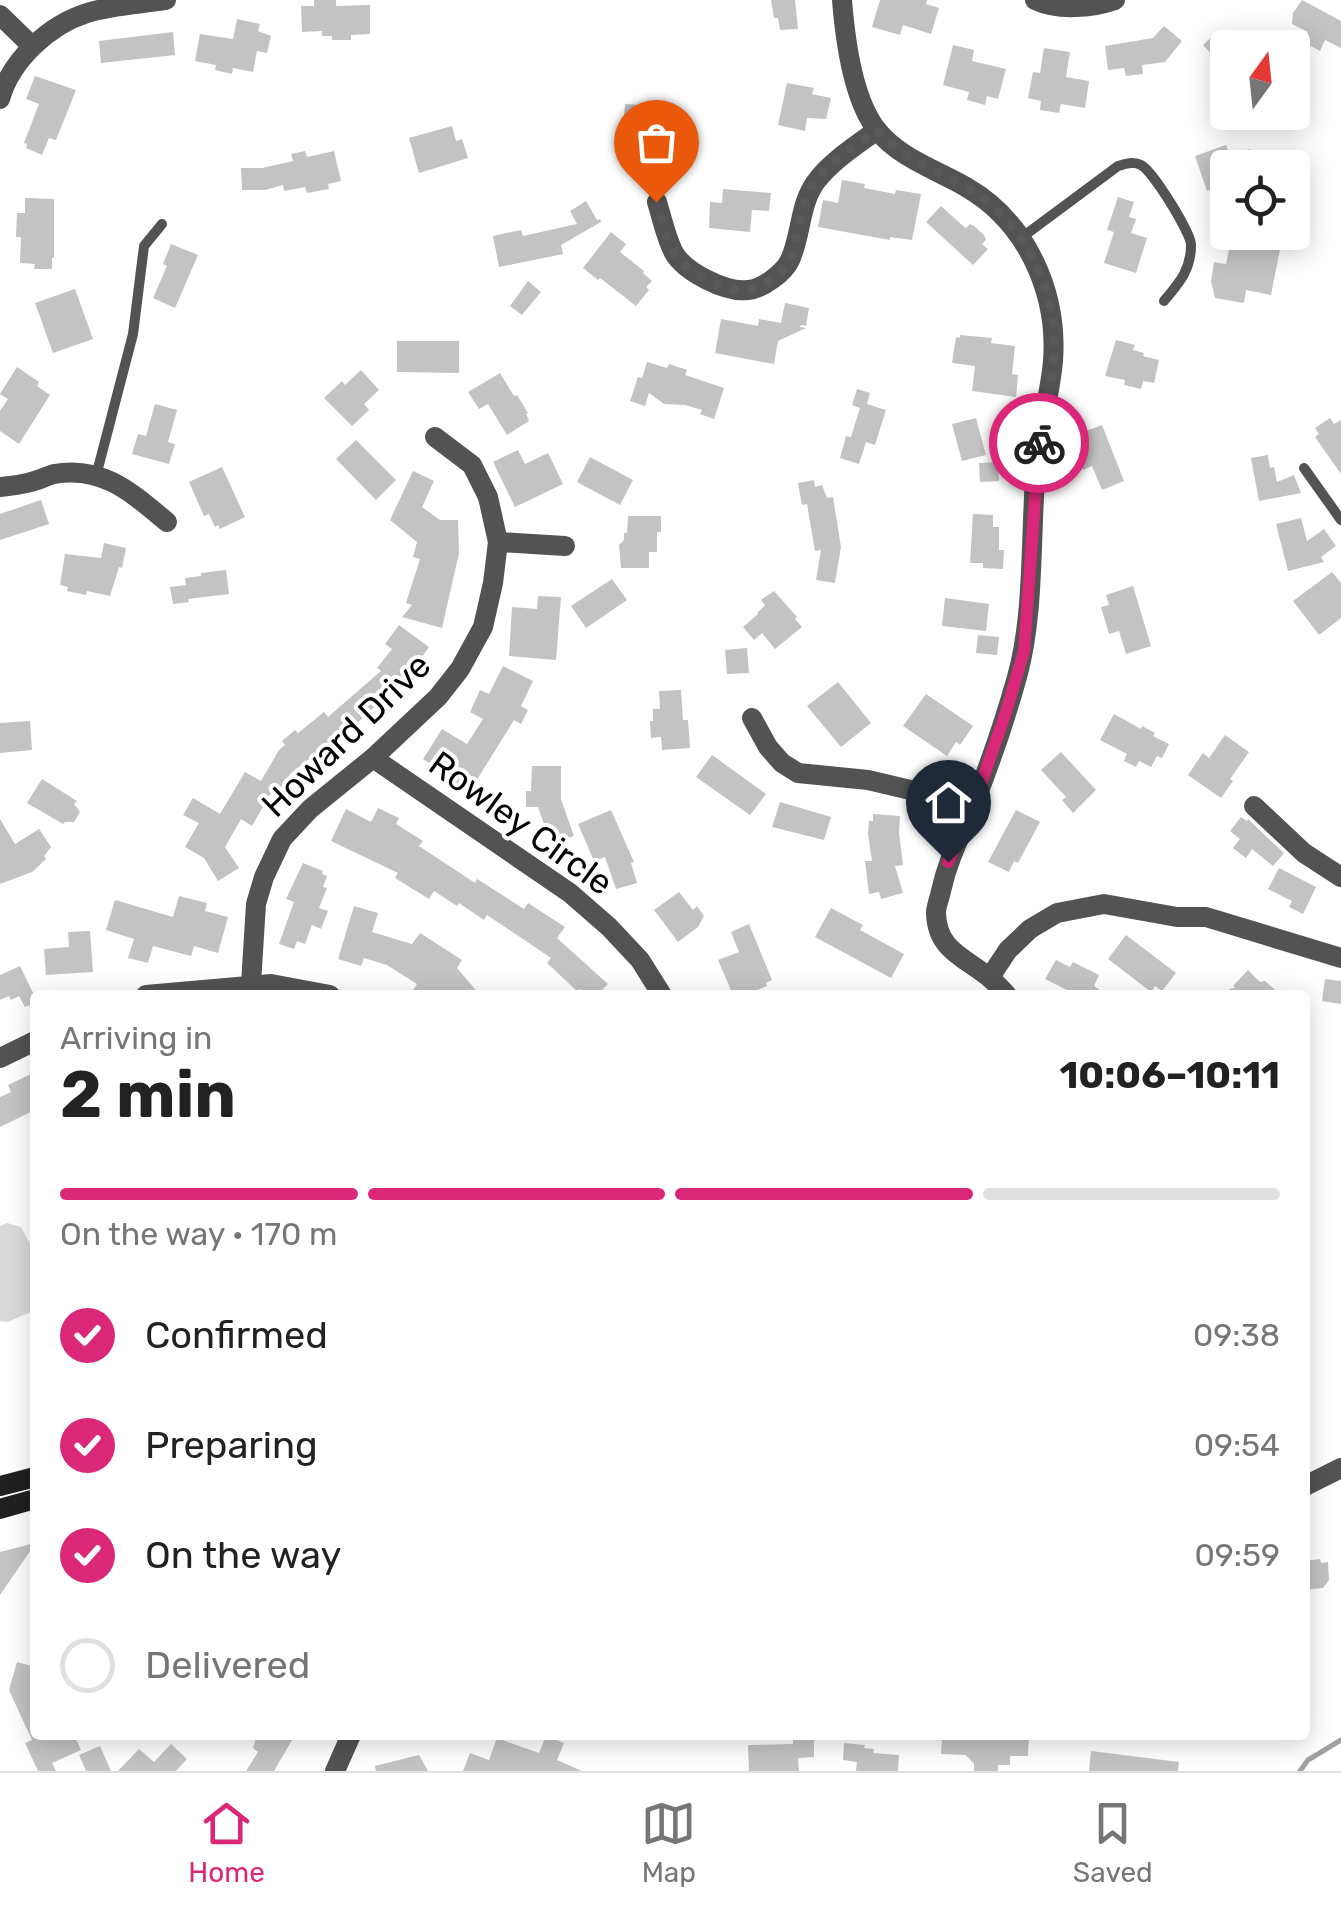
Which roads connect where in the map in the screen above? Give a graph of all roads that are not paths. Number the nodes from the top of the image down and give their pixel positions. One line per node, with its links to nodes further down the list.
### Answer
1 (166, 0): 6 (street)
2 (842, 0): 8 (street)
3 (1035, 0): 4 (street)
4 (1115, 0)
5 (0, 15): 6 (street)
6 (32, 46): 7 (street)
7 (0, 99)
8 (877, 130): 9 (street); 11 (street)
9 (656, 202)
10 (162, 224): 15 (lane)
11 (1021, 238): 12 (lane); 23 (street)
12 (1164, 302)
13 (436, 437): 19 (street, Howard Drive)
14 (1304, 468): 17 (lane)
15 (96, 476): 16 (street); 18 (street)
16 (0, 487)
17 (1341, 520)
18 (167, 522)
19 (498, 542): 20 (street); 22 (street, Howard Drive)
20 (565, 546)
21 (752, 718): 23 (street)
22 (373, 758): 28 (street, Howard Drive); 31 (street, Rowley Circle)
23 (974, 804): 27 (street)
24 (1254, 806): 25 (street)
25 (1341, 878)
26 (1341, 958): 27 (street)
27 (990, 978): 32 (street)
28 (251, 984): 29 (street); 30 (street)
29 (194, 990)
30 (309, 990)
31 (659, 990)
32 (1003, 990)
33 (30, 1043): 34 (street)
34 (0, 1058)
35 (1341, 1468): 37 (street)
36 (30, 1478): 38 (street)
37 (1310, 1484)
38 (0, 1486)
39 (30, 1501): 40 (street)
40 (0, 1510)
41 (349, 1740): 42 (street)
42 (335, 1771)

